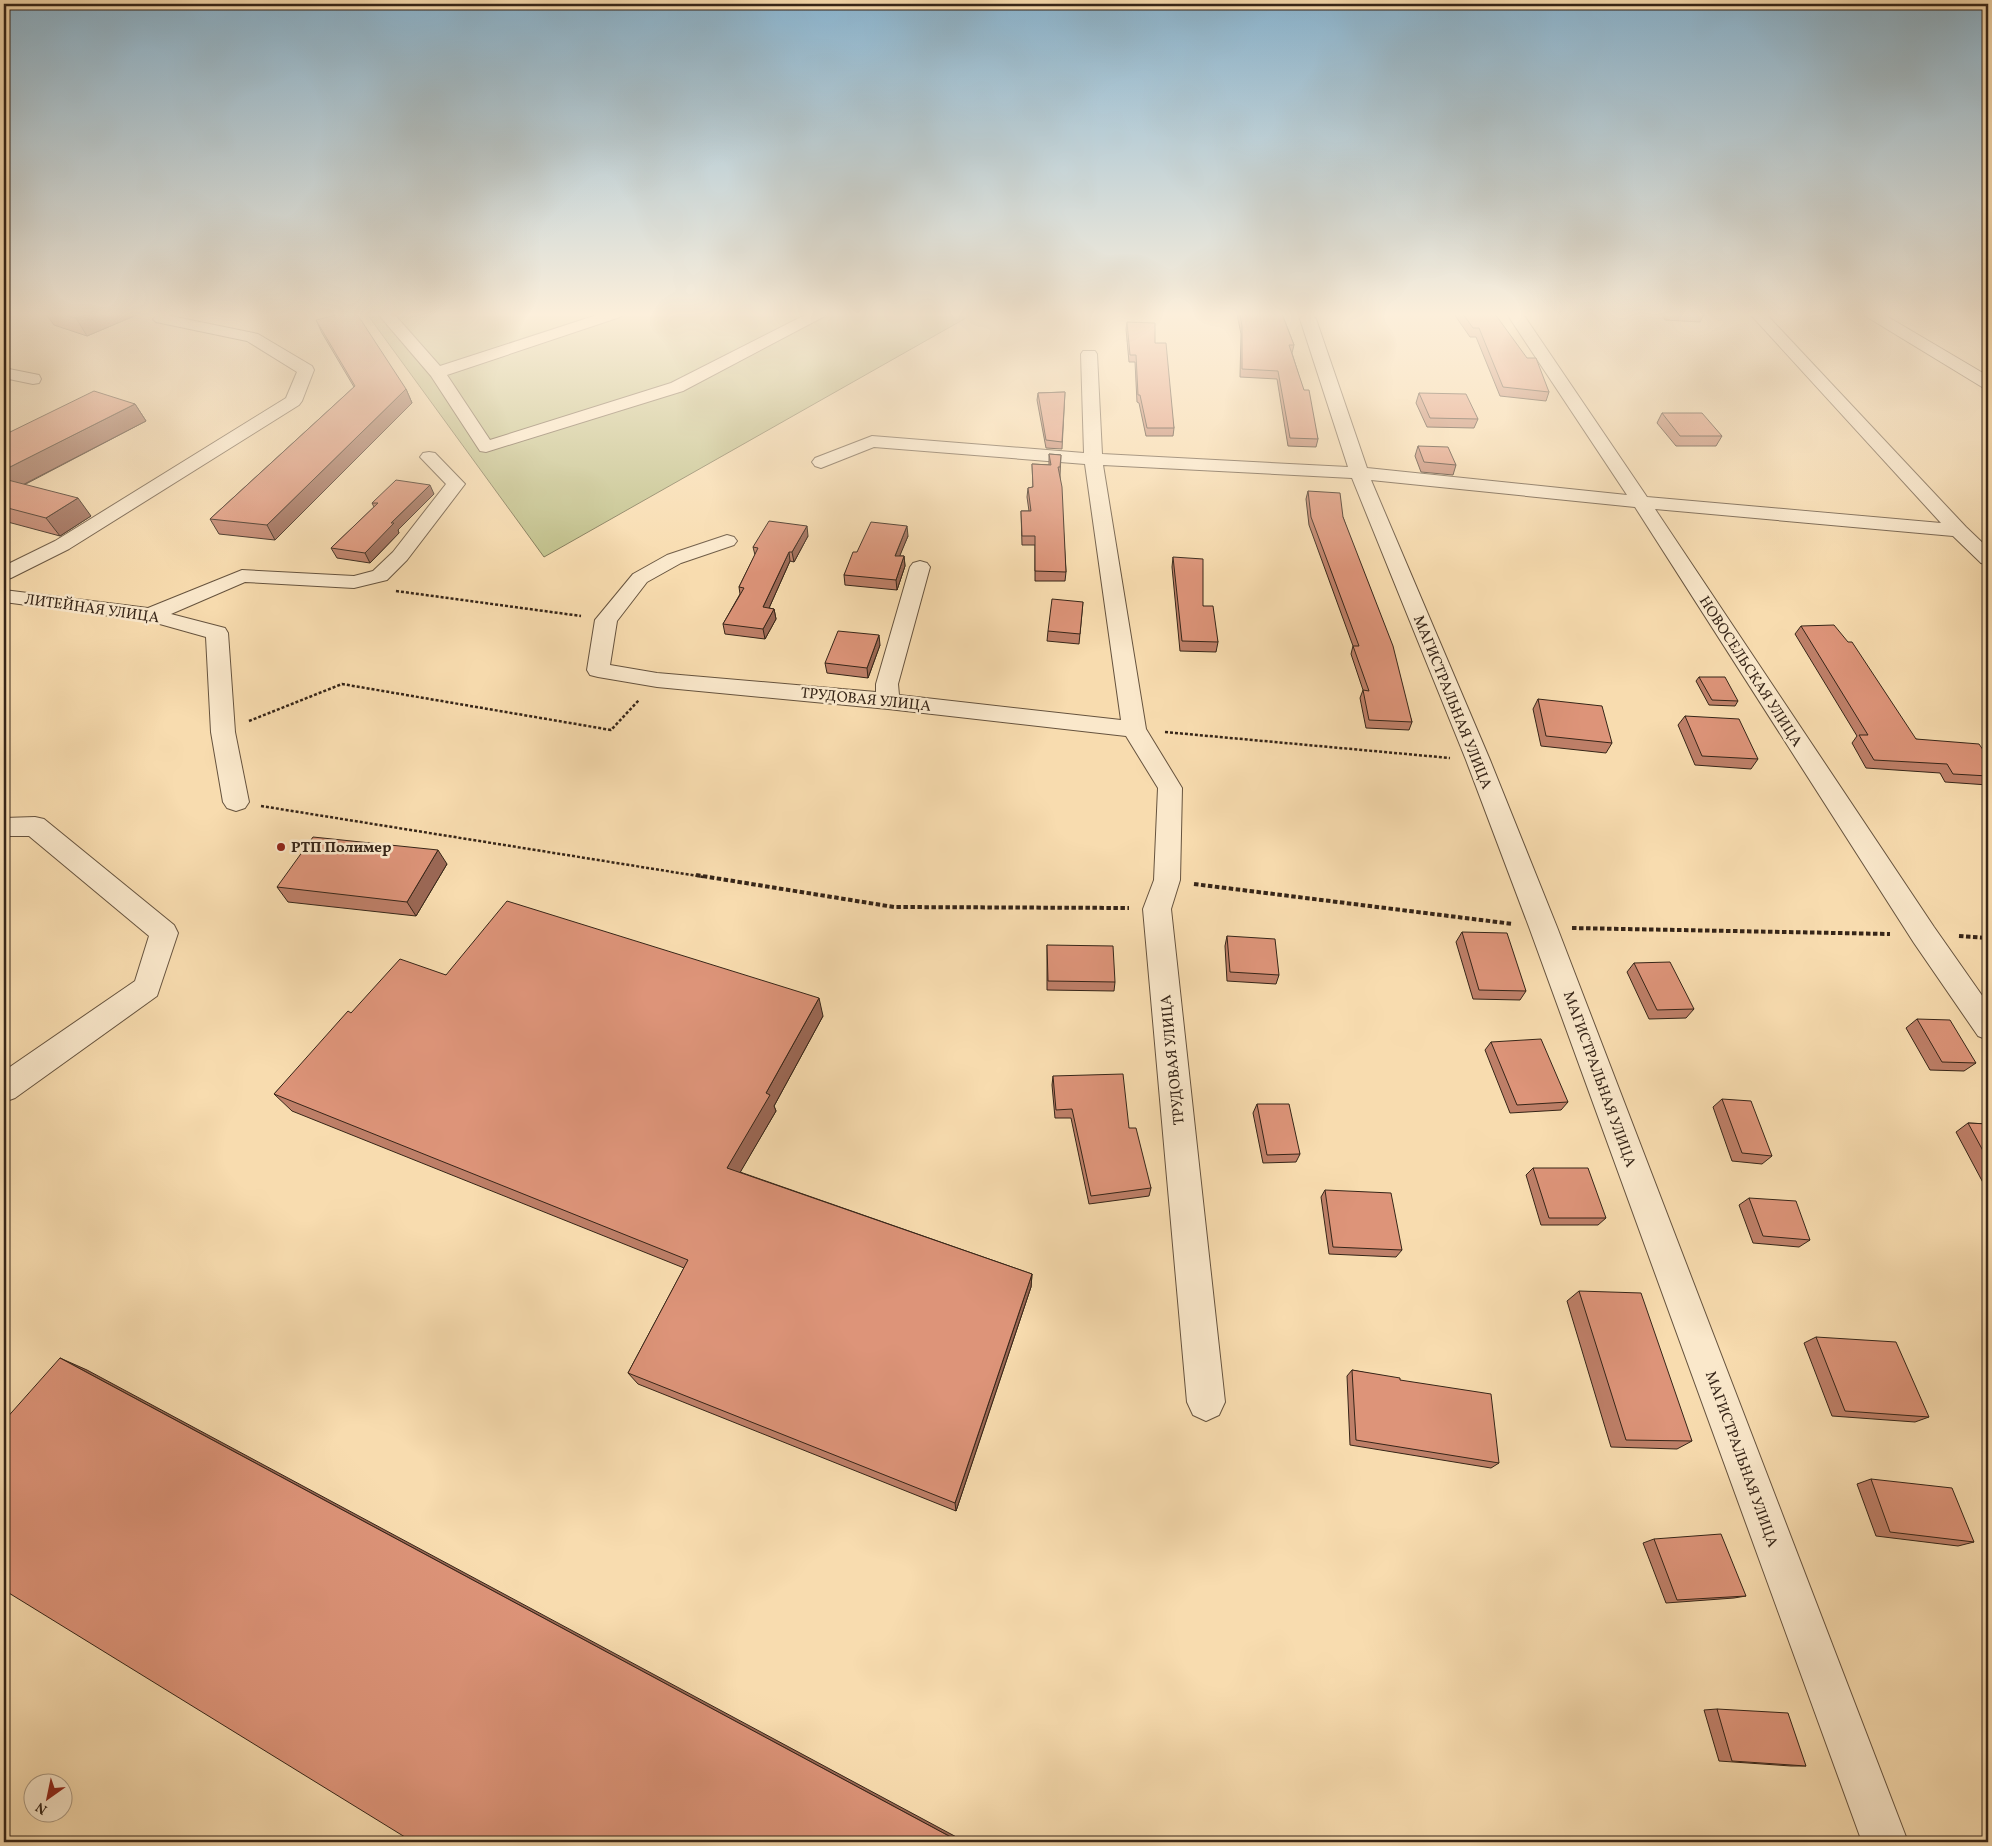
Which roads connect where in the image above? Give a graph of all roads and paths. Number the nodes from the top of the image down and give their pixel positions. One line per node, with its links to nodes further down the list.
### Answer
1 (293, 400): 17 (street)
2 (455, 400): 3 (street)
3 (635, 400)
4 (1091, 400): 9 (street, ТРУДОВАЯ УЛИЦА)
5 (1335, 400): 11 (street, МАГИСТРАЛЬНАЯ УЛИЦА)
6 (1573, 400): 12 (street, НОВОСЕЛЬСКАЯ УЛИЦА)
7 (1838, 400): 13 (street)
8 (429, 457): 18 (street)
9 (1094, 459): 10 (street); 11 (street); 24 (street, ТРУДОВАЯ УЛИЦА)
10 (821, 462)
11 (1359, 473): 12 (street); 26 (street, МАГИСТРАЛЬНАЯ УЛИЦА)
12 (1641, 502): 13 (street); 32 (street, НОВОСЕЛЬСКАЯ УЛИЦА)
13 (1959, 531): 15 (street)
14 (727, 541): 21 (street)
15 (1988, 560)
16 (920, 567): 23 (street)
17 (4, 574)
18 (354, 582): 20 (street); 21 (path)
19 (4, 596): 20 (street, ЛИТЕЙНАЯ УЛИЦА)
20 (150, 614): 25 (street, ЛИТЕЙНАЯ УЛИЦА)
21 (606, 620): 22 (street, ТРУДОВАЯ УЛИЦА)
22 (657, 680): 23 (street, ТРУДОВАЯ УЛИЦА); 25 (path)
23 (888, 701): 24 (street, ТРУДОВАЯ УЛИЦА)
24 (1134, 729): 26 (path); 29 (street, ТРУДОВАЯ УЛИЦА)
25 (223, 732): 27 (street, ЛИТЕЙНАЯ УЛИЦА)
26 (1478, 760): 31 (street, МАГИСТРАЛЬНАЯ УЛИЦА)
27 (236, 802): 30 (path)
28 (4, 827): 35 (street)
29 (1166, 880): 30 (street, ТРУДОВАЯ УЛИЦА); 31 (path)
30 (1157, 908): 36 (street, ТРУДОВАЯ УЛИЦА)
31 (1543, 927): 32 (path); 37 (street, МАГИСТРАЛЬНАЯ УЛИЦА)
32 (1924, 935): 33 (path); 34 (street, НОВОСЕЛЬСКАЯ УЛИЦА)
33 (1988, 938)
34 (1988, 1027)
35 (4, 1088)
36 (1206, 1402)
37 (1885, 1842)

